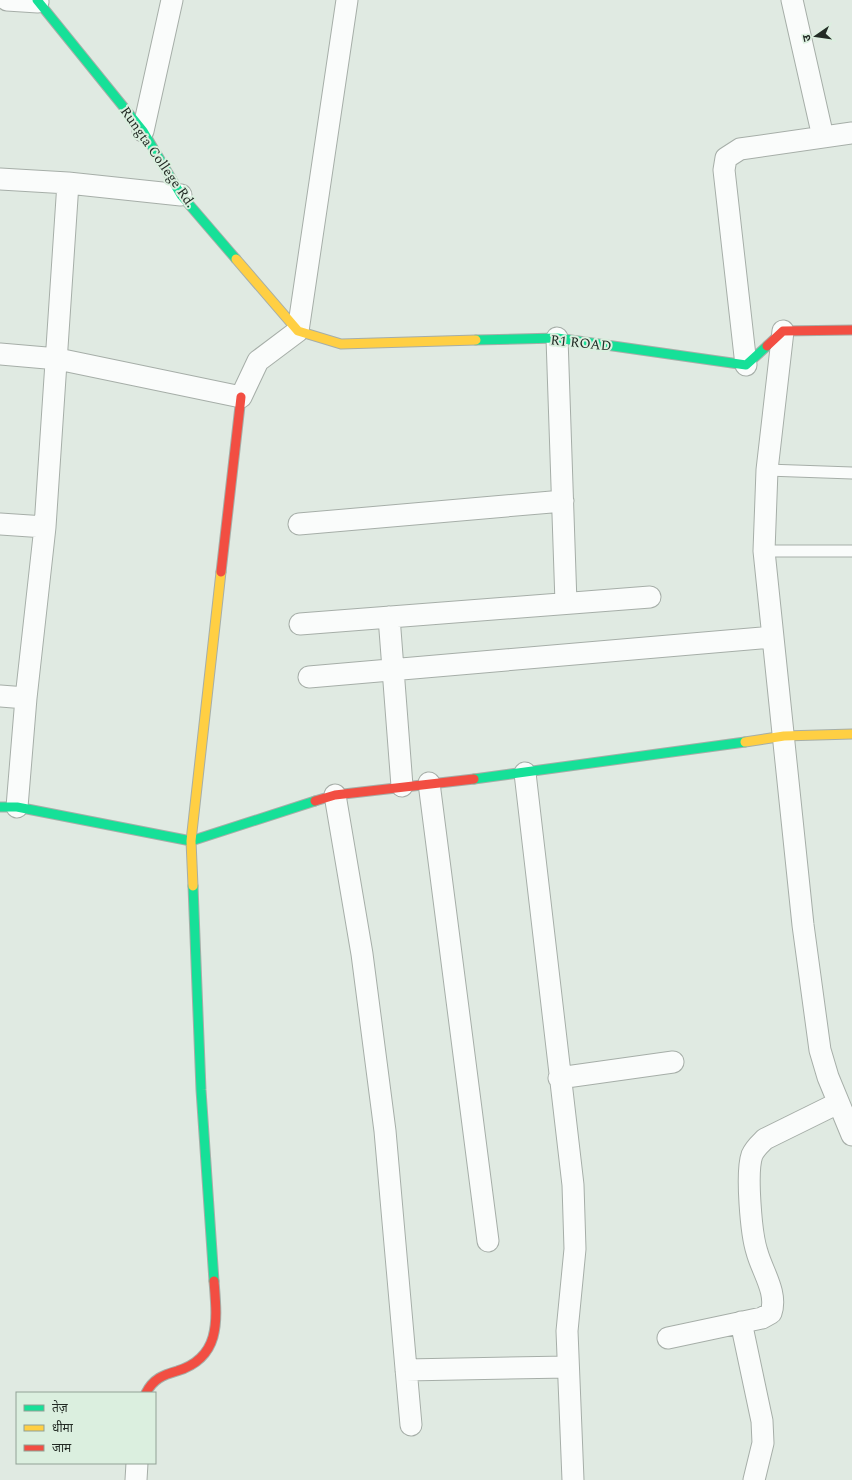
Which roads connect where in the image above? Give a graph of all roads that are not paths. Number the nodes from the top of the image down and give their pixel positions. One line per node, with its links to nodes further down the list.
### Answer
1 (6, 0): 5 (street)
2 (172, 0): 6 (street)
3 (347, 0): 13 (street)
4 (792, 0): 8 (street)
5 (37, 1): 6 (street, Rungta College Rd.)
6 (143, 130): 11 (street, Rungta College Rd.)
7 (852, 133): 8 (street)
8 (823, 137): 18 (street)
9 (0, 179): 10 (street)
10 (68, 183): 11 (street); 17 (street)
11 (181, 194): 13 (street, Rungta College Rd.)
12 (852, 330): 14 (street)
13 (298, 331): 15 (street, R1 ROAD); 19 (street)
14 (783, 331): 18 (street); 20 (street)
15 (556, 338): 18 (street, R1 ROAD); 22 (street)
16 (0, 354): 17 (street)
17 (58, 359): 19 (street); 25 (street)
18 (746, 364)
19 (241, 397): 44 (street)
20 (767, 470): 21 (lane); 26 (street)
21 (852, 473)
22 (563, 501): 24 (street); 29 (street)
23 (0, 524): 25 (street)
24 (299, 524)
25 (45, 527): 36 (street)
26 (764, 551): 27 (lane); 32 (street)
27 (852, 551)
28 (650, 596): 29 (street)
29 (566, 603): 30 (street)
30 (389, 617): 31 (street); 33 (street)
31 (300, 624)
32 (772, 637): 33 (street); 38 (street)
33 (394, 668): 34 (street); 41 (street)
34 (309, 677)
35 (0, 696): 36 (street)
36 (26, 698): 43 (street)
37 (852, 734): 38 (street)
38 (784, 736): 39 (street); 47 (street)
39 (525, 773): 40 (street); 46 (street)
40 (429, 783): 41 (street); 49 (street)
41 (402, 786): 42 (street)
42 (335, 795): 44 (street); 53 (street)
43 (8, 807): 44 (street)
44 (190, 841): 54 (street)
45 (673, 1062): 46 (street)
46 (559, 1078): 52 (street)
47 (838, 1103): 48 (street); 50 (street)
48 (852, 1135)
49 (488, 1241)
50 (741, 1322): 51 (street); 59 (street)
51 (668, 1338)
52 (568, 1367): 53 (street); 58 (street)
53 (406, 1370): 55 (street)
54 (146, 1392)
55 (411, 1425)
56 (137, 1464): 57 (street)
57 (136, 1480)
58 (572, 1480)
59 (754, 1480)

